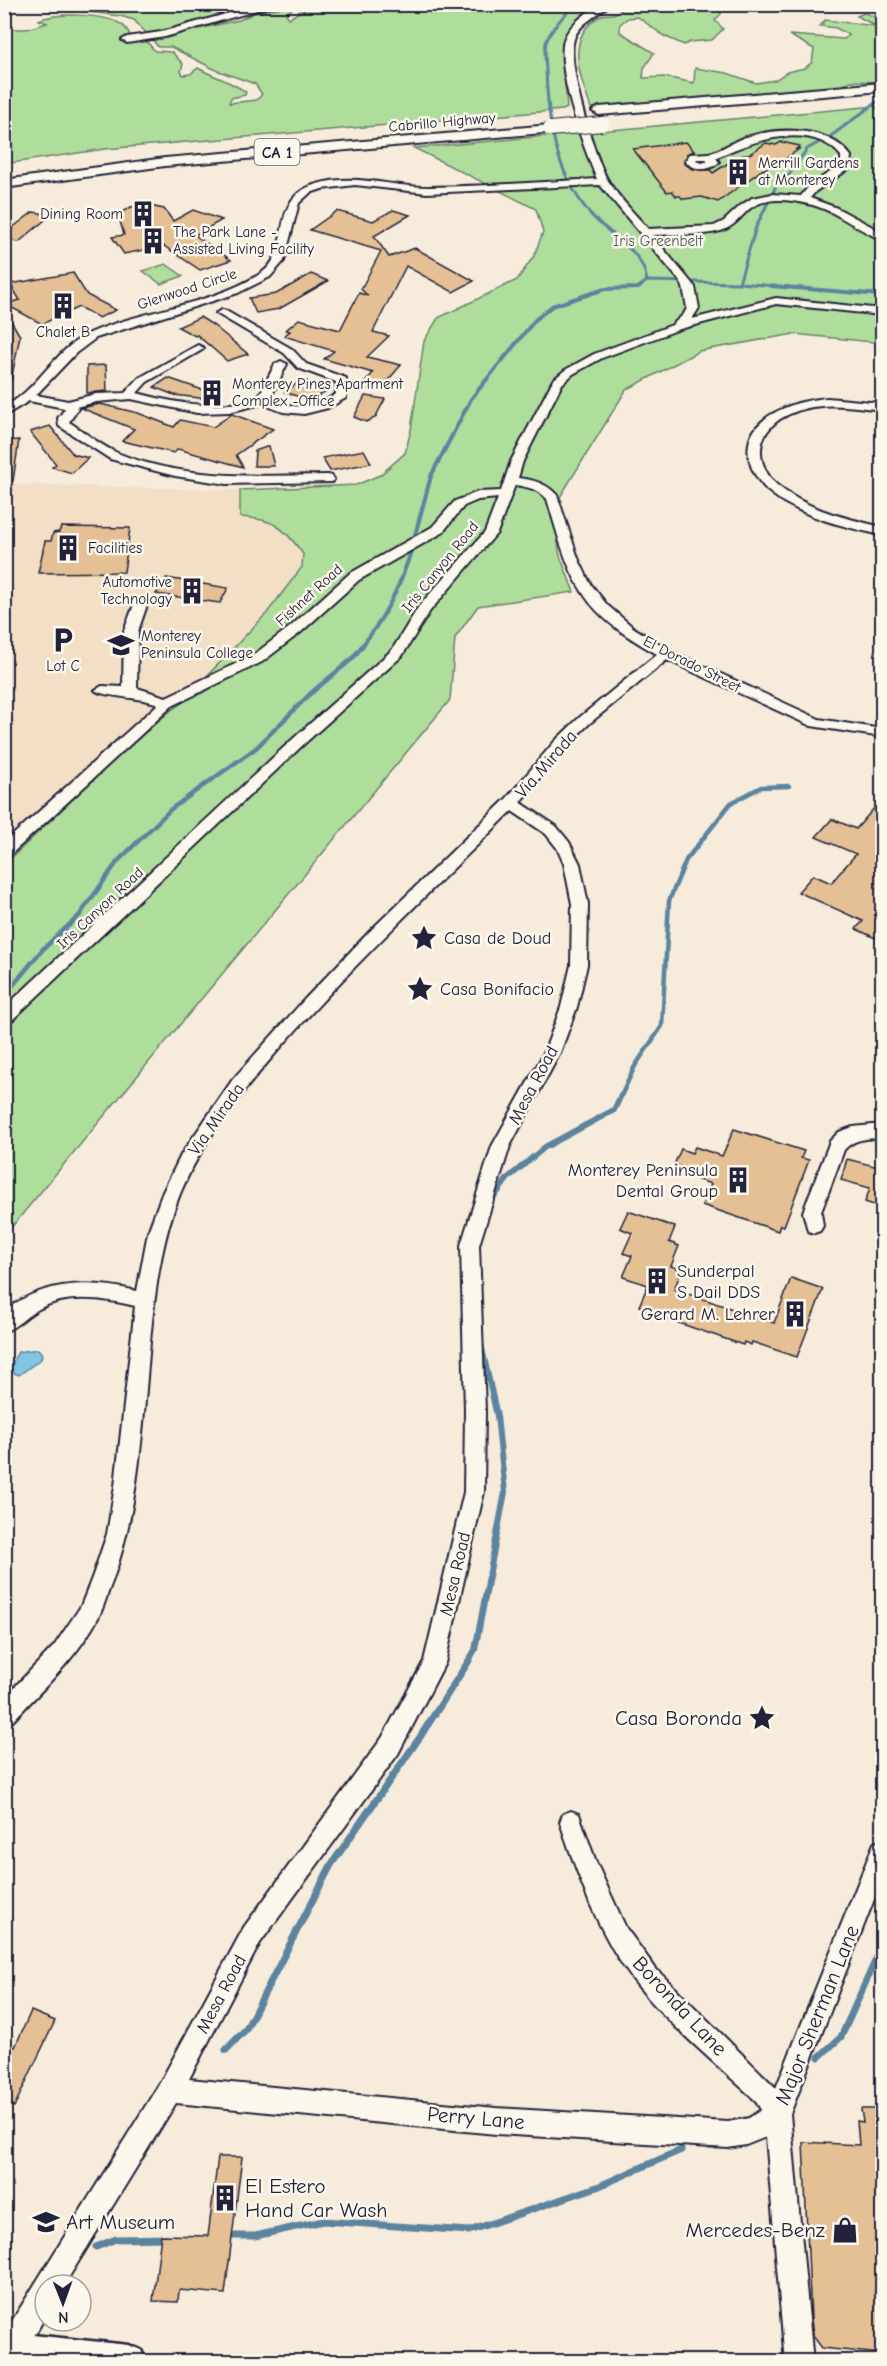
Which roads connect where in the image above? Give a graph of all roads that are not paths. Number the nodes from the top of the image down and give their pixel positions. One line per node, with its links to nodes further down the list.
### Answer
1 (274, 4): 3 (street)
2 (606, 4): 12 (street)
3 (127, 40)
4 (882, 87): 6 (highway, Cabrillo Highway / CA 1)
5 (882, 100): 6 (highway, Cabrillo Highway / CA 1)
6 (601, 118): 7 (highway, Cabrillo Highway / CA 1, bridge)
7 (548, 122): 8 (highway, Cabrillo Highway / CA 1); 13 (highway, Cabrillo Highway / CA 1)
8 (112, 154)
9 (710, 157): 14 (street)
10 (24, 167): 11 (highway)
11 (4, 170)
12 (603, 182): 15 (street); 25 (street, Glenwood Circle)
13 (4, 184)
14 (804, 200): 15 (street); 16 (street)
15 (646, 232): 19 (street)
16 (882, 236)
17 (882, 312): 19 (street, Iris Canyon Road)
18 (222, 313): 21 (street)
19 (676, 327): 31 (street, Iris Canyon Road)
20 (198, 348): 24 (street)
21 (288, 351): 22 (street); 23 (street)
22 (281, 364): 23 (street); 26 (street)
23 (302, 366): 26 (street)
24 (131, 395): 26 (street); 27 (street)
25 (27, 398): 27 (street); 29 (street, Glenwood Circle)
26 (263, 400)
27 (68, 405): 30 (street)
28 (882, 407): 33 (street)
29 (4, 413)
30 (328, 479)
31 (510, 480): 32 (street, Iris Canyon Road); 35 (street, El Dorado Street)
32 (505, 495): 38 (street, Fishnet Road); 42 (street, Iris Canyon Road)
33 (882, 531)
34 (141, 605): 37 (street)
35 (666, 654): 39 (street, El Dorado Street); 40 (street, Via Mirada)
36 (102, 690): 37 (street)
37 (130, 691): 38 (street)
38 (167, 703): 41 (street, Fishnet Road)
39 (882, 733)
40 (511, 803): 45 (street, Via Mirada); 50 (street, Mesa Road)
41 (7, 846)
42 (4, 1018)
43 (882, 1131): 44 (street)
44 (814, 1227)
45 (145, 1301): 46 (street); 47 (street, Via Mirada)
46 (4, 1324)
47 (4, 1714)
48 (571, 1822): 51 (street, Boronda Lane)
49 (882, 1851): 51 (street, Major Sherman Lane)
50 (170, 2090): 51 (street, Perry Lane); 52 (street, Mesa Road)
51 (777, 2114): 56 (street, Major Sherman Lane)
52 (56, 2273)
53 (33, 2310): 54 (street)
54 (6, 2353): 55 (main road)
55 (129, 2361)
56 (799, 2361)

